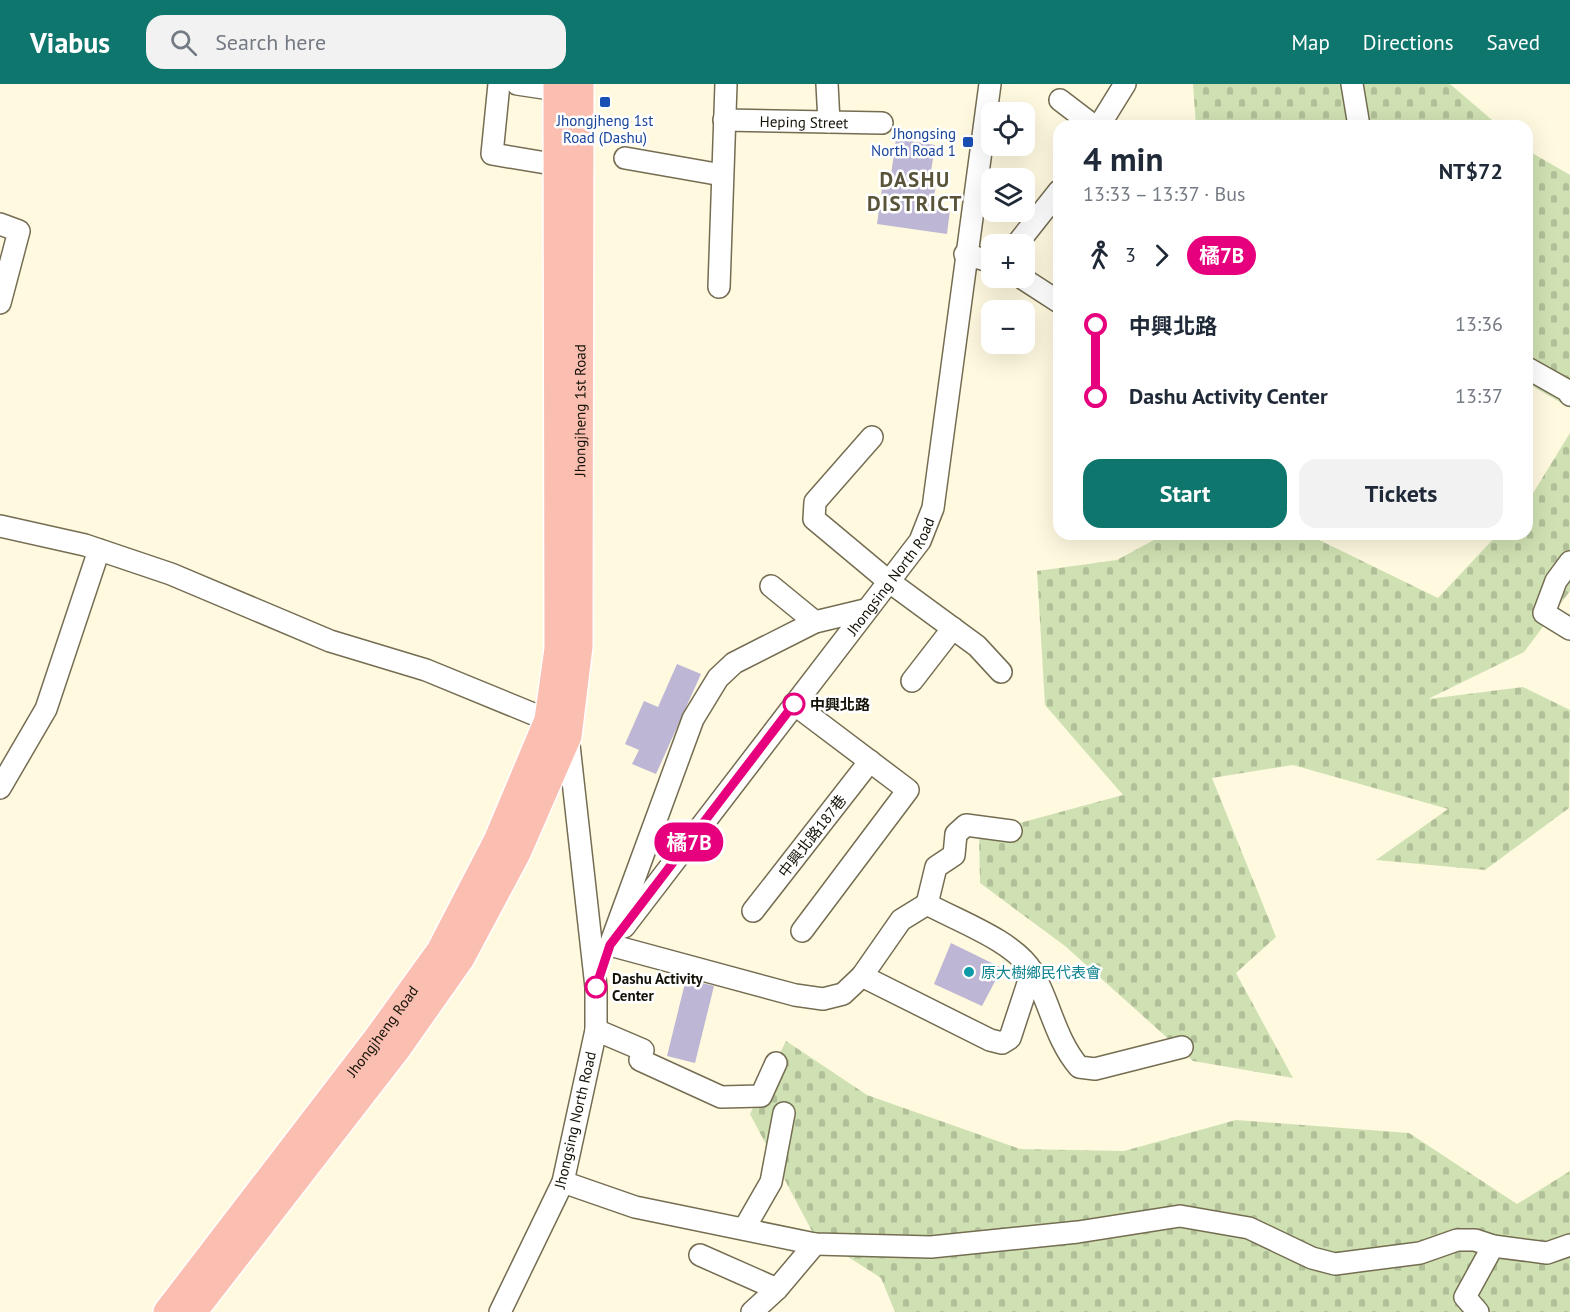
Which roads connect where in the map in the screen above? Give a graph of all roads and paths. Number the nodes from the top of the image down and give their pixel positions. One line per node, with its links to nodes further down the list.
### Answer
1 (499, 84): 17 (street)
2 (517, 84): 8 (street)
3 (726, 84): 10 (street)
4 (826, 84): 14 (street)
5 (990, 84): 22 (street, Jhongsing North Road)
6 (1125, 84): 12 (street)
7 (1352, 84): 13 (street)
8 (565, 86): 17 (main road, Jhongjheng 1st Road); 43 (main road, Jhongjheng 1st Road)
9 (1060, 100): 11 (street)
10 (724, 120): 14 (street, Heping Street); 18 (street)
11 (1088, 120)
12 (1100, 120)
13 (1358, 120)
14 (829, 122): 15 (street, Heping Street)
15 (882, 123)
16 (625, 158): 18 (street)
17 (558, 165): 43 (main road, Jhongjheng 1st Road)
18 (722, 175): 25 (street)
19 (1053, 199): 21 (street)
20 (0, 224): 27 (street)
21 (1025, 234)
22 (965, 254): 23 (street); 34 (street, Jhongsing North Road)
23 (981, 259)
24 (1035, 284): 26 (street)
25 (719, 287)
26 (1053, 293)
27 (0, 303)
28 (1533, 371): 29 (street)
29 (1570, 395)
30 (872, 437): 34 (street)
31 (0, 526): 32 (street)
32 (99, 550): 43 (street); 45 (street)
33 (1570, 562): 39 (street)
34 (887, 580): 36 (street, Jhongsing North Road); 38 (street)
35 (771, 586): 37 (street)
36 (865, 610): 37 (street); 42 (street, Jhongsing North Road)
37 (815, 622): 50 (street)
38 (953, 628): 40 (street); 41 (street)
39 (1570, 629)
40 (1001, 672)
41 (912, 681)
42 (794, 704): 44 (street); 50 (street, Jhongsing North Road)
43 (558, 728): 53 (street, Jhongsing North Road); 65 (main road, Jhongjheng Road); 66 (main road, Jhongjheng Road)
44 (870, 761): 48 (street, 中興北路187巷); 49 (street)
45 (0, 788)
46 (1011, 831): 47 (street)
47 (927, 904): 51 (street); 52 (street)
48 (753, 911)
49 (802, 931)
50 (610, 945): 52 (street); 53 (street, Jhongsing North Road)
51 (1032, 970): 52 (street); 55 (street)
52 (862, 976)
53 (596, 987): 54 (street, Jhongsing North Road)
54 (596, 1030): 56 (street); 58 (street, Jhongsing North Road)
55 (1182, 1047)
56 (776, 1063)
57 (784, 1113): 59 (street)
58 (563, 1182): 59 (street); 67 (street, Jhongsing North Road)
59 (744, 1229): 60 (street)
60 (815, 1244): 62 (street); 64 (street)
61 (1570, 1245): 62 (street)
62 (1493, 1246): 69 (street)
63 (700, 1255): 64 (street)
64 (777, 1289): 68 (street)
65 (167, 1312)
66 (193, 1312)
67 (500, 1312)
68 (752, 1312)
69 (1478, 1312)

